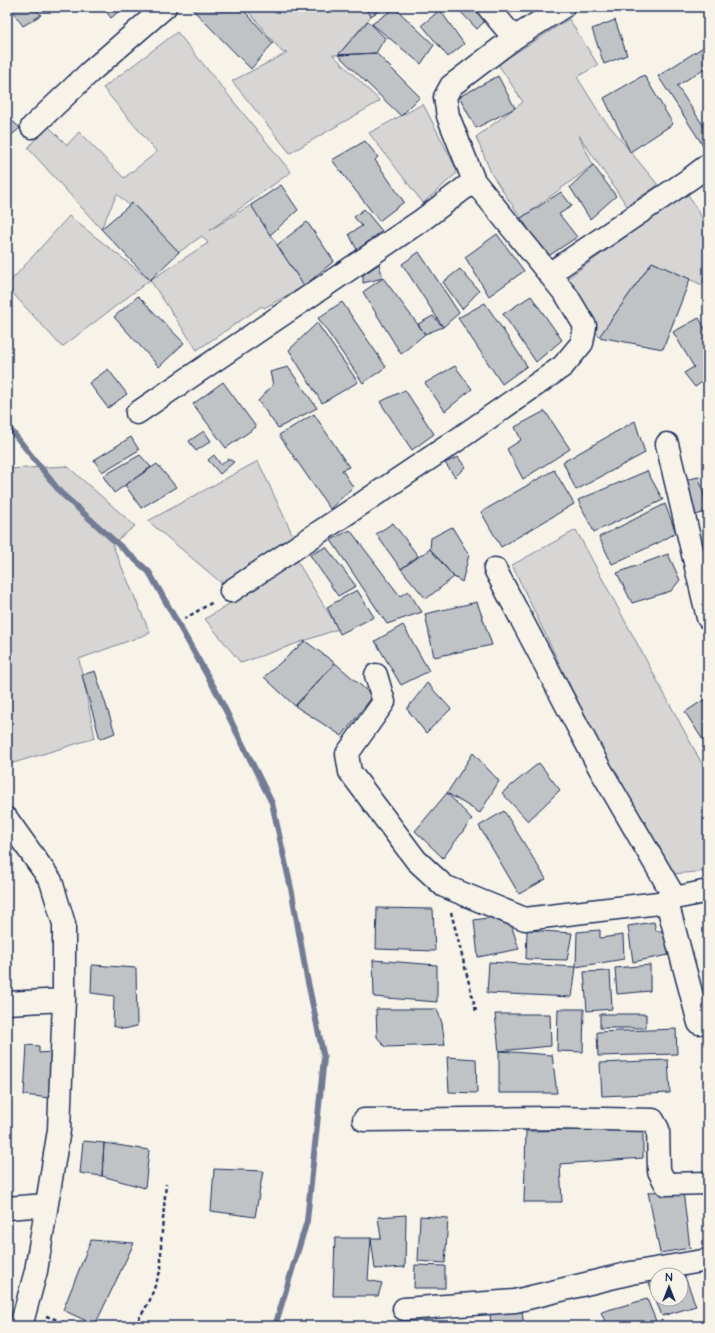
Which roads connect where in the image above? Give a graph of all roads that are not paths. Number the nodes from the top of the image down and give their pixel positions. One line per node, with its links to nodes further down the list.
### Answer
1 (165, 7): 5 (street)
2 (488, 7): 4 (street)
3 (563, 7): 4 (street)
4 (514, 38): 7 (street)
5 (32, 127)
6 (708, 165): 8 (street)
7 (474, 181): 8 (street); 9 (street)
8 (550, 274): 13 (street)
9 (136, 413)
10 (667, 444): 12 (street)
11 (495, 569): 18 (street)
12 (703, 571): 14 (street)
13 (231, 591)
14 (708, 618)
15 (376, 675): 18 (street)
16 (7, 819): 19 (street)
17 (708, 890): 18 (street)
18 (671, 900): 21 (street)
19 (64, 1000): 20 (street); 24 (street)
20 (7, 1003)
21 (700, 1023)
22 (364, 1120): 23 (street)
23 (708, 1183)
24 (46, 1205): 25 (street); 28 (street)
25 (7, 1208)
26 (708, 1260): 27 (street)
27 (404, 1309)
28 (23, 1317)

